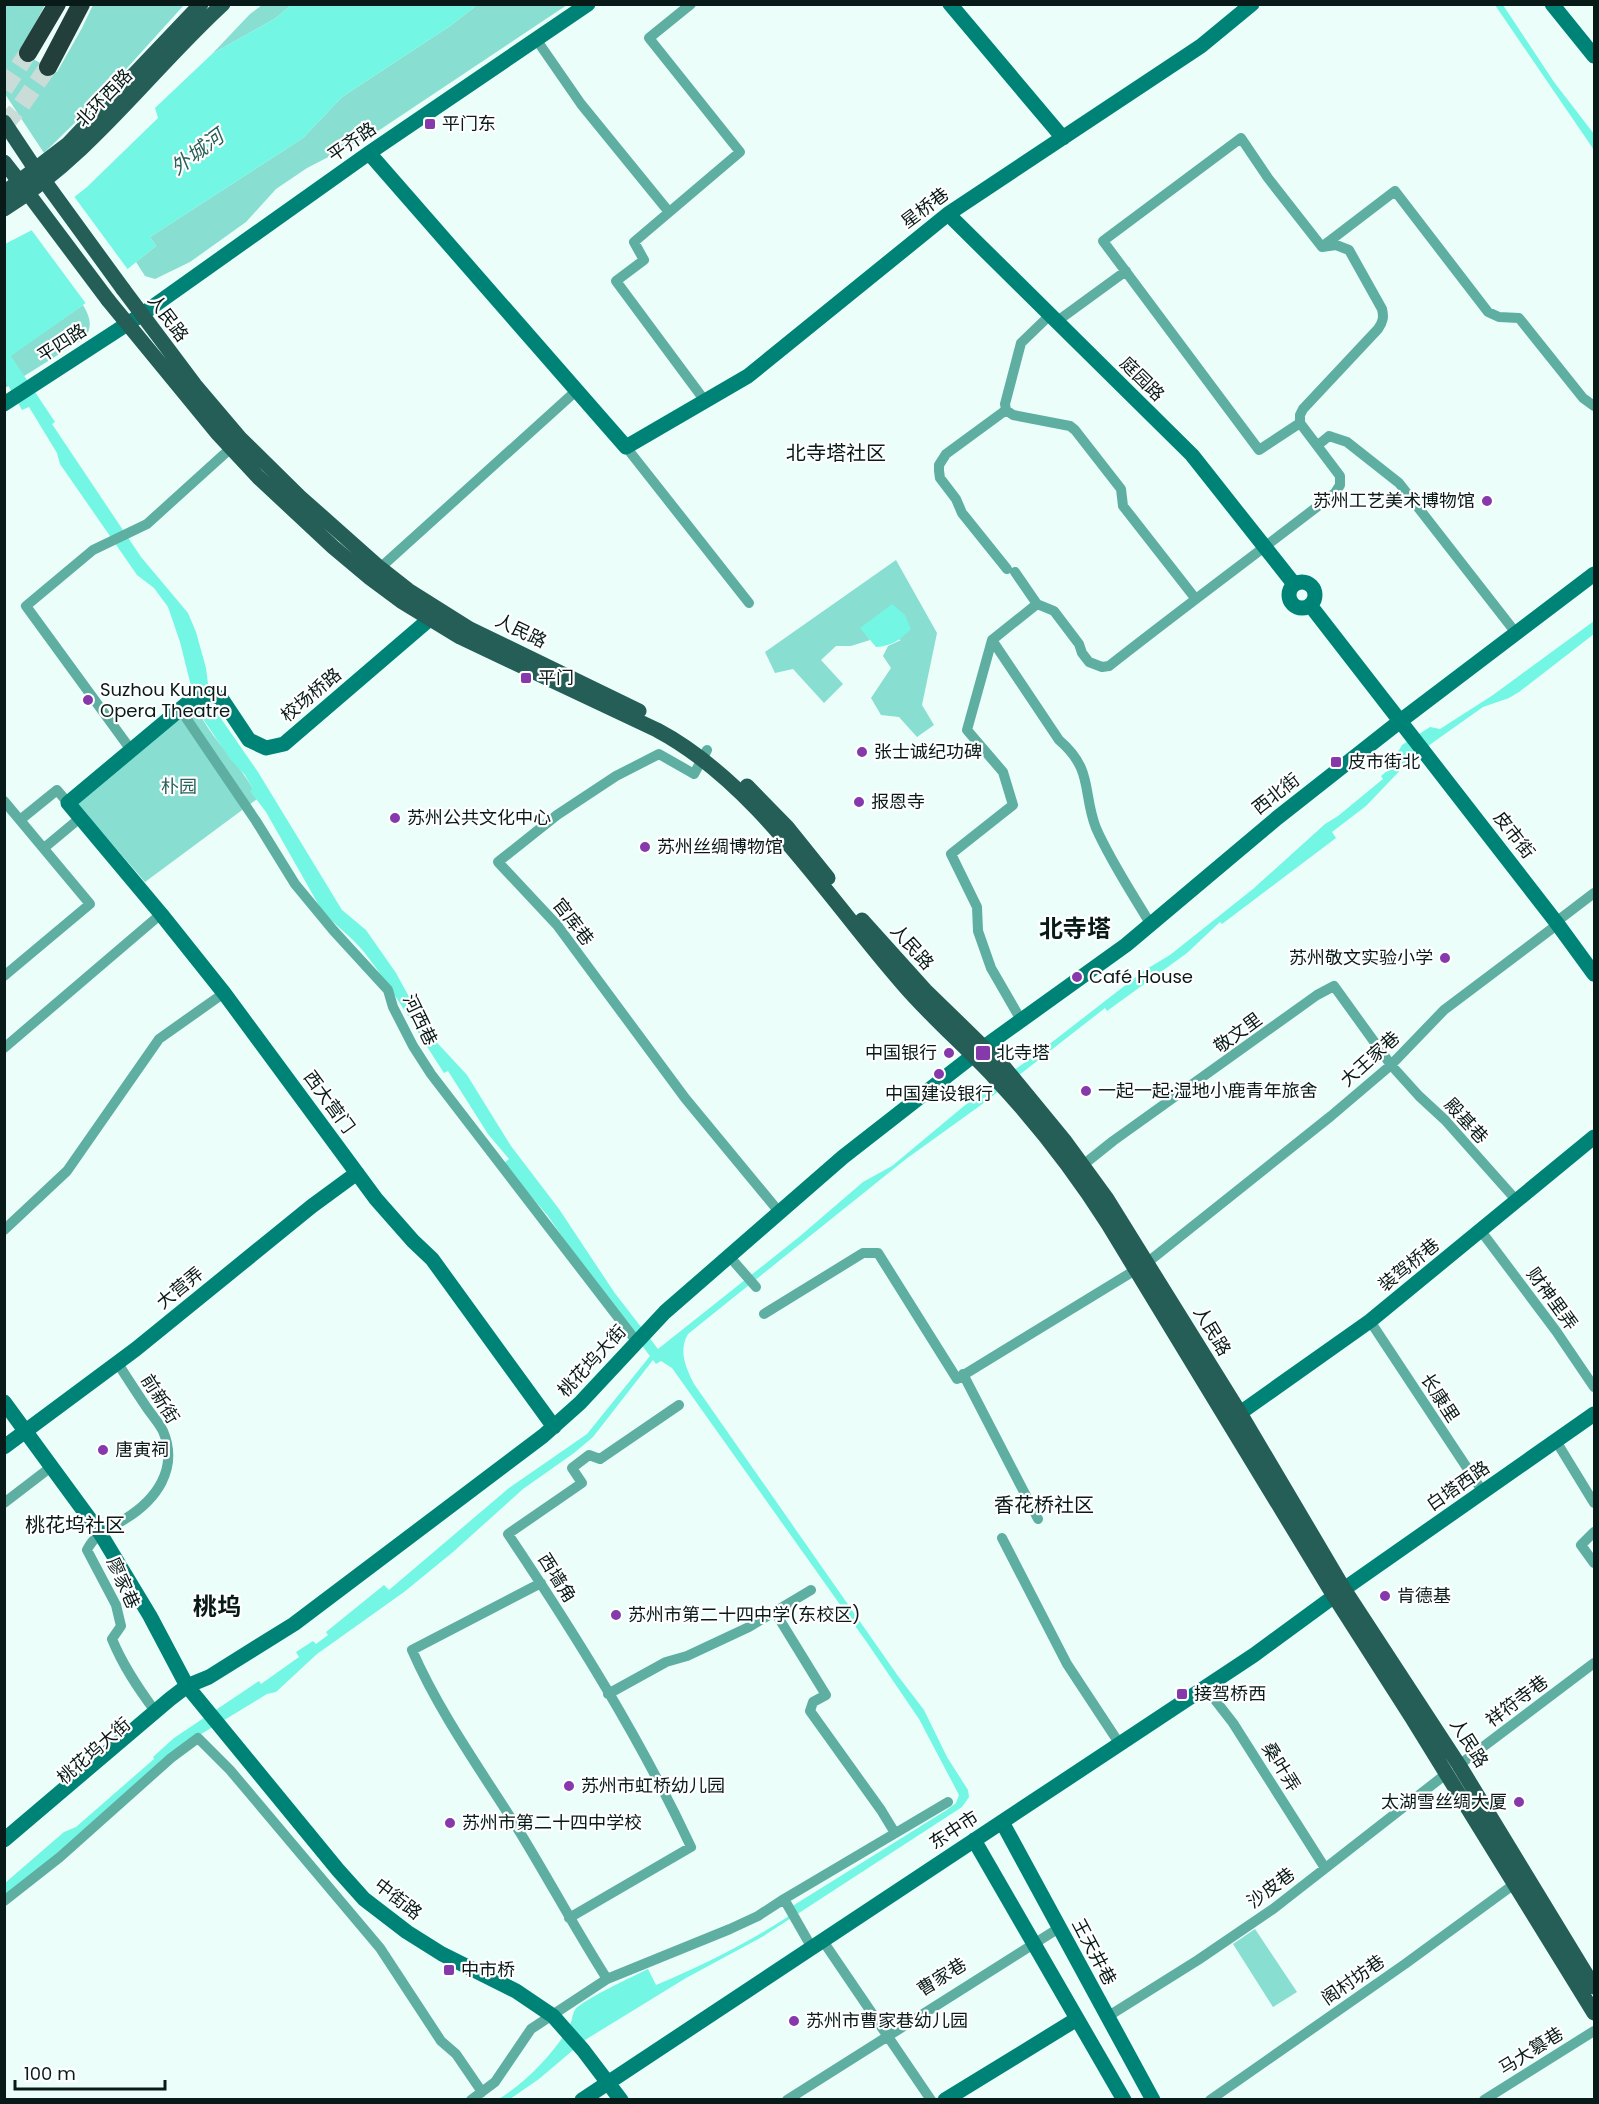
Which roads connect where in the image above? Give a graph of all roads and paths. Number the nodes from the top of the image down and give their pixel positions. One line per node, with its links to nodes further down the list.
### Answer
1 (57, 4): 11 (highway)
2 (81, 4): 13 (highway)
3 (201, 4): 20 (main road, 北环西路)
4 (223, 4): 21 (main road, 北环西路)
5 (588, 4): 10 (street, 平齐路)
6 (691, 4): 22 (street)
7 (950, 4): 16 (street)
8 (1252, 4): 16 (street, 星桥巷)
9 (1552, 4): 12 (street)
10 (536, 39): 17 (street, 平齐路); 22 (street)
11 (28, 53)
12 (1594, 56)
13 (48, 67)
14 (4, 122): 18 (main road, 人民路)
15 (4, 136): 18 (street)
16 (1063, 138): 23 (street, 星桥巷)
17 (369, 153): 27 (street, 平齐路); 28 (street)
18 (30, 161): 27 (main road, 人民路, bridge)
19 (4, 162): 27 (main road, 人民路, bridge)
20 (4, 193)
21 (4, 209)
22 (669, 212): 29 (street)
23 (948, 214): 26 (street, 庭园路); 29 (street, 星桥巷)
24 (1322, 248): 25 (street); 31 (street); 33 (street)
25 (1126, 271): 26 (street); 33 (street)
26 (1053, 318): 32 (street); 37 (street, 庭园路)
27 (135, 319): 30 (street, 平四路); 36 (main road, 人民路); 38 (main road, 人民路)
28 (576, 391): 35 (street); 38 (street)
29 (705, 401): 35 (street, 星桥巷)
30 (5, 404)
31 (1594, 406)
32 (1006, 410): 40 (street); 42 (street)
33 (1300, 423): 34 (street)
34 (1318, 445): 37 (street); 44 (street)
35 (626, 447): 41 (street)
36 (231, 448): 43 (main road, 人民路); 48 (street)
37 (1266, 547): 40 (street); 47 (street, 庭园路)
38 (380, 568): 43 (main road, 人民路)
39 (1594, 573): 44 (street, 西北街)
40 (1195, 598): 42 (street)
41 (749, 603)
42 (1037, 604): 45 (street)
43 (435, 615): 46 (street, 校场桥路); 49 (main road, 人民路)
44 (1516, 633): 47 (street, 西北街)
45 (992, 640): 58 (street); 62 (street)
46 (185, 705): 48 (street, 校场桥路); 79 (street, 河西巷)
47 (1399, 722): 57 (street, 皮市街); 58 (street, 西北街)
48 (131, 750): 51 (street, 校场桥路)
49 (705, 754): 64 (main road, 人民路); 71 (street, 官库巷)
50 (4, 801): 53 (street)
51 (68, 803): 52 (street, 西大营门); 53 (street)
52 (80, 818): 54 (street); 56 (street, 西大营门)
53 (20, 820): 54 (street)
54 (44, 848): 60 (street)
55 (1594, 893): 57 (street, 大王家巷)
56 (161, 914): 61 (street, 西大营门); 63 (street)
57 (1557, 923): 59 (street, 皮市街); 65 (street, 大王家巷)
58 (1151, 925): 62 (street, 西北街)
59 (1594, 974)
60 (4, 976)
61 (224, 993): 69 (street, 西大营门); 72 (street)
62 (1021, 1020): 64 (street, 西北街)
63 (4, 1048)
64 (979, 1051): 66 (main road, 人民路); 71 (street, 桃花坞大街)
65 (1391, 1065): 68 (street, 敬文里); 70 (street, 殿基巷); 75 (street, 大王家巷)
66 (1014, 1089): 68 (main road, 人民路); 75 (main road, 人民路)
67 (1594, 1137): 70 (street, 装驾桥巷)
68 (1083, 1165): 75 (main road, 人民路)
69 (357, 1173): 80 (street, 大营弄); 87 (street, 西大营门)
70 (1517, 1201): 73 (street, 装驾桥巷)
71 (780, 1213): 74 (street, 桃花坞大街)
72 (4, 1230)
73 (1481, 1231): 78 (street, 装驾桥巷); 82 (street, 财神里弄)
74 (729, 1256): 76 (street); 79 (street, 桃花坞大街)
75 (1142, 1266): 81 (street, 大王家巷); 85 (main road, 人民路); 102 (main road, 人民路)
76 (756, 1287)
77 (764, 1314): 81 (street)
78 (1370, 1321): 85 (street, 装驾桥巷); 92 (street, 长康里)
79 (640, 1338): 87 (street, 桃花坞大街)
80 (117, 1362): 88 (street, 大营弄); 97 (street, 前新街)
81 (963, 1374): 95 (street)
82 (1594, 1387)
83 (4, 1402): 88 (street, 廖家巷)
84 (679, 1405): 100 (street, 西墙角)
85 (1240, 1413): 102 (main road, 人民路)
86 (1594, 1414): 89 (street, 白塔西路)
87 (554, 1427): 107 (street, 桃花坞大街)
88 (27, 1431): 90 (street, 大营弄); 91 (street, 廖家巷)
89 (1556, 1441): 92 (street, 白塔西路); 94 (street)
90 (4, 1447)
91 (51, 1467): 93 (street); 97 (street, 廖家巷)
92 (1483, 1492): 102 (street, 白塔西路)
93 (4, 1503)
94 (1594, 1503)
95 (1038, 1519)
96 (1594, 1532): 99 (street)
97 (100, 1533): 107 (street, 廖家巷); 108 (street, 廖家巷)
98 (1002, 1538): 109 (street)
99 (1594, 1563)
100 (541, 1582): 106 (street, 西墙角); 122 (street)
101 (811, 1590): 103 (street)
102 (1339, 1593): 105 (street, 东中市); 110 (main road, 人民路); 111 (main road, 人民路)
103 (775, 1612): 106 (street); 114 (street)
104 (1594, 1663): 110 (street, 祥符寺巷)
105 (1205, 1687): 109 (street, 东中市); 118 (street, 桑叶弄)
106 (608, 1694): 122 (street, 西墙角)
107 (194, 1695): 108 (street, 桃花坞大街); 117 (street, 桃花坞大街); 131 (street, 中街路)
108 (155, 1711): 115 (street, 桃花坞大街)
109 (1119, 1743): 113 (street, 东中市)
110 (1459, 1765): 127 (main road, 人民路)
111 (1446, 1774): 118 (street, 沙皮巷); 119 (main road, 人民路)
112 (948, 1802): 114 (street)
113 (1002, 1822): 116 (street, 东中市); 123 (street, 王天井巷)
114 (895, 1833): 121 (street)
115 (4, 1840)
116 (974, 1840): 124 (street); 125 (street, 东中市)
117 (4, 1852)
118 (1325, 1868): 129 (street, 沙皮巷)
119 (1513, 1885): 128 (main road, 人民路); 144 (street, 阁村坊巷)
120 (4, 1901): 135 (street)
121 (785, 1901): 125 (street); 126 (street)
122 (569, 1918): 126 (street)
123 (1059, 1928): 124 (street, 曹家巷); 129 (street, 王天井巷)
124 (1033, 1943): 130 (street); 133 (street, 曹家巷)
125 (818, 1944): 133 (street); 134 (street, 东中市)
126 (607, 1979): 131 (street)
127 (1593, 1982)
128 (1594, 2013)
129 (1107, 2017): 143 (street, 王天井巷)
130 (1077, 2019): 141 (street); 142 (street)
131 (556, 2020): 134 (street, 中街路); 135 (street)
132 (1594, 2031): 145 (street, 马大篡巷)
133 (886, 2035): 139 (street, 曹家巷); 140 (street)
134 (609, 2082): 137 (street, 东中市); 138 (street, 中街路)
135 (482, 2092): 136 (street)
136 (471, 2100)
137 (582, 2100)
138 (621, 2100)
139 (787, 2100)
140 (930, 2100)
141 (945, 2100)
142 (1124, 2100)
143 (1153, 2100)
144 (1210, 2100)
145 (1484, 2100)

